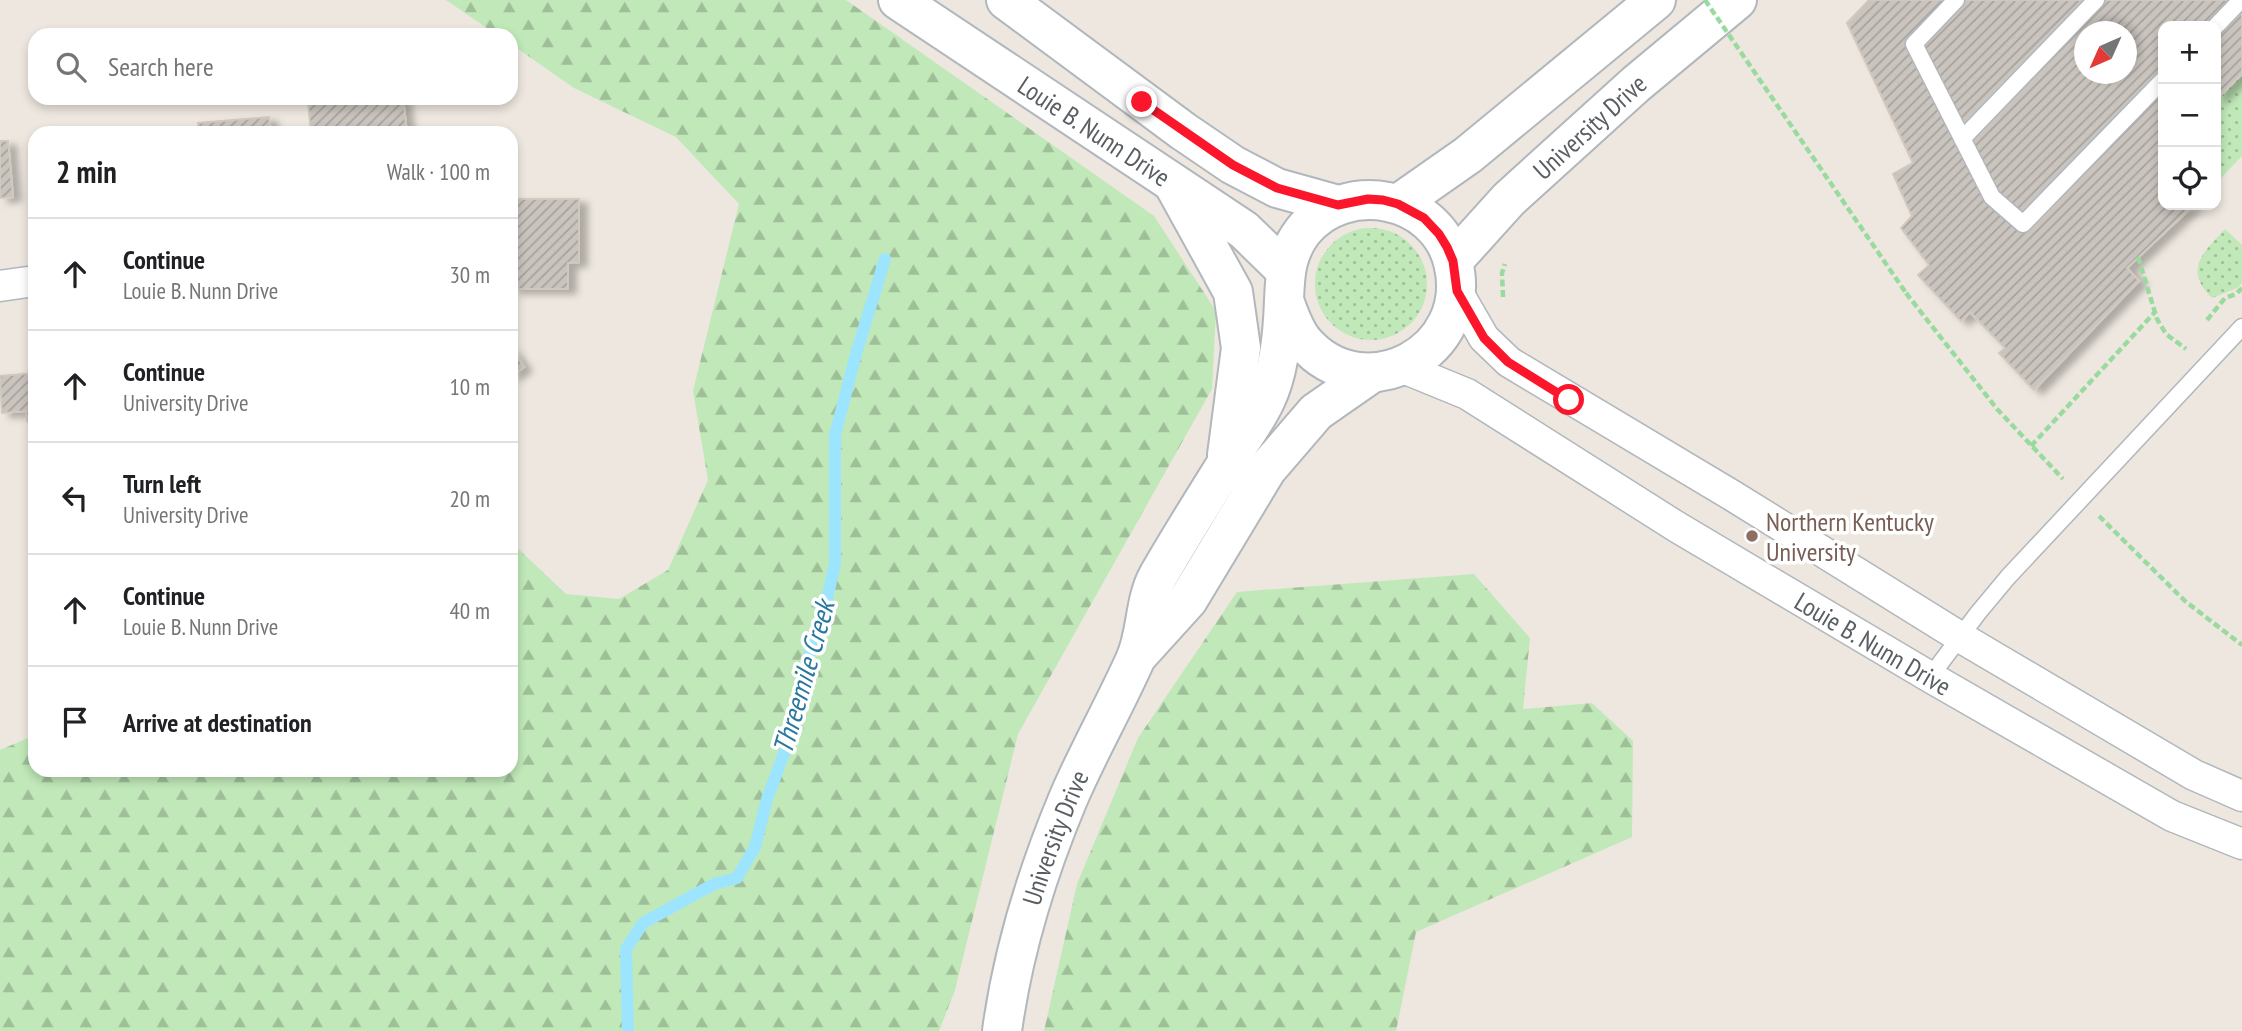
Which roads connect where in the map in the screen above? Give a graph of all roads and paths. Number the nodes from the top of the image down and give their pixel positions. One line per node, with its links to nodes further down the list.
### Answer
1 (898, 0): 12 (main road, Louie B. Nunn Drive)
2 (1006, 0): 14 (main road, Louie B. Nunn Drive)
3 (1656, 0): 13 (main road, University Drive)
4 (1705, 0): 26 (path, bridge)
5 (1737, 0): 17 (main road, University Drive)
6 (1956, 0): 11 (lane)
7 (2096, 0): 11 (lane)
8 (2241, 0): 9 (lane)
9 (2221, 21)
10 (2159, 84): 11 (lane)
11 (1962, 139)
12 (1172, 182): 19 (main road, Louie B. Nunn Drive); 27 (main road)
13 (1398, 204): 14 (main road, University Drive); 17 (main road, University Drive)
14 (1338, 205): 19 (main road, University Drive)
15 (1508, 255): 21 (path)
16 (2138, 257): 22 (path)
17 (1455, 276): 25 (main road, University Drive); 30 (street, Louie B. Nunn Drive)
18 (28, 282): 20 (street)
19 (1284, 285): 25 (main road); 27 (main road, University Drive)
20 (0, 286)
21 (1506, 304)
22 (2154, 312): 24 (path); 26 (path)
23 (2242, 327): 24 (lane)
24 (2204, 366): 30 (lane)
25 (1386, 370): 32 (main road, University Drive); 33 (street, Louie B. Nunn Drive)
26 (2031, 446): 28 (path)
27 (1227, 464): 32 (main road, University Drive)
28 (2068, 485)
29 (2099, 515): 31 (path)
30 (1960, 637): 33 (lane); 34 (street, Louie B. Nunn Drive)
31 (2242, 645)
32 (1137, 655): 36 (main road, University Drive)
33 (1930, 677): 35 (street, Louie B. Nunn Drive)
34 (2242, 796)
35 (2242, 844)
36 (1002, 1031)

